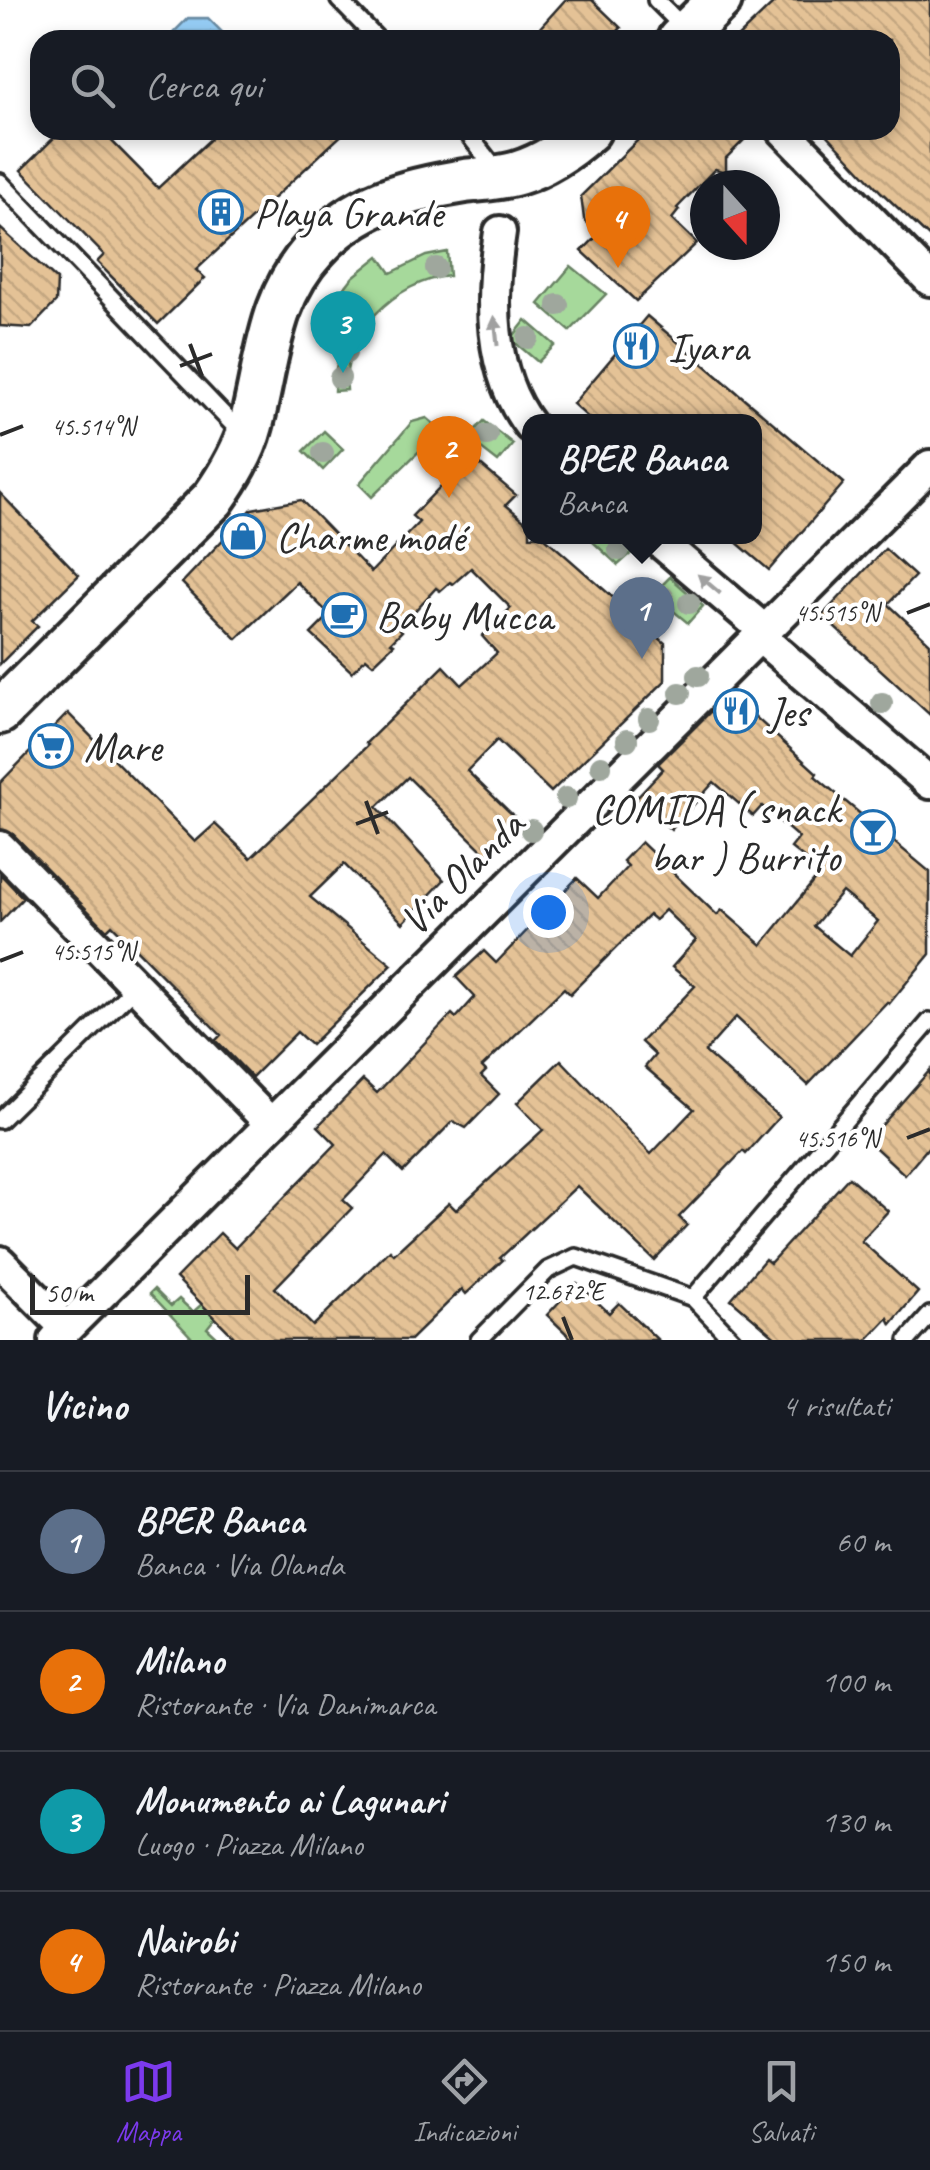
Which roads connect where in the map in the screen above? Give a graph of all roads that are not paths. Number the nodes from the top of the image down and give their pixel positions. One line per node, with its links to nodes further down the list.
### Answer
1 (339, 0): 4 (lane)
2 (656, 0): 5 (lane)
3 (720, 0): 6 (street)
4 (368, 30)
5 (682, 30)
6 (694, 30)
7 (473, 140): 10 (lane)
8 (576, 140): 10 (street)
9 (792, 140): 13 (street)
10 (493, 177): 15 (street)
11 (0, 182): 15 (lane)
12 (500, 232): 14 (street, one-way to 12)
13 (930, 280)
14 (523, 414)
15 (246, 438): 19 (street)
16 (930, 466): 18 (street, Via Olanda)
17 (662, 544): 18 (street, one-way to 17)
18 (763, 634): 20 (street); 25 (street, Via Olanda)
19 (0, 712)
20 (930, 783)
21 (0, 848): 22 (street)
22 (137, 985): 24 (lane); 25 (street)
23 (930, 1021): 27 (lane)
24 (0, 1120)
25 (272, 1124): 29 (street, Via Olanda)
26 (0, 1262): 29 (street)
27 (693, 1298): 30 (lane); 31 (lane)
28 (930, 1315): 32 (lane)
29 (60, 1334)
30 (479, 1340)
31 (733, 1340)
32 (908, 1340)

